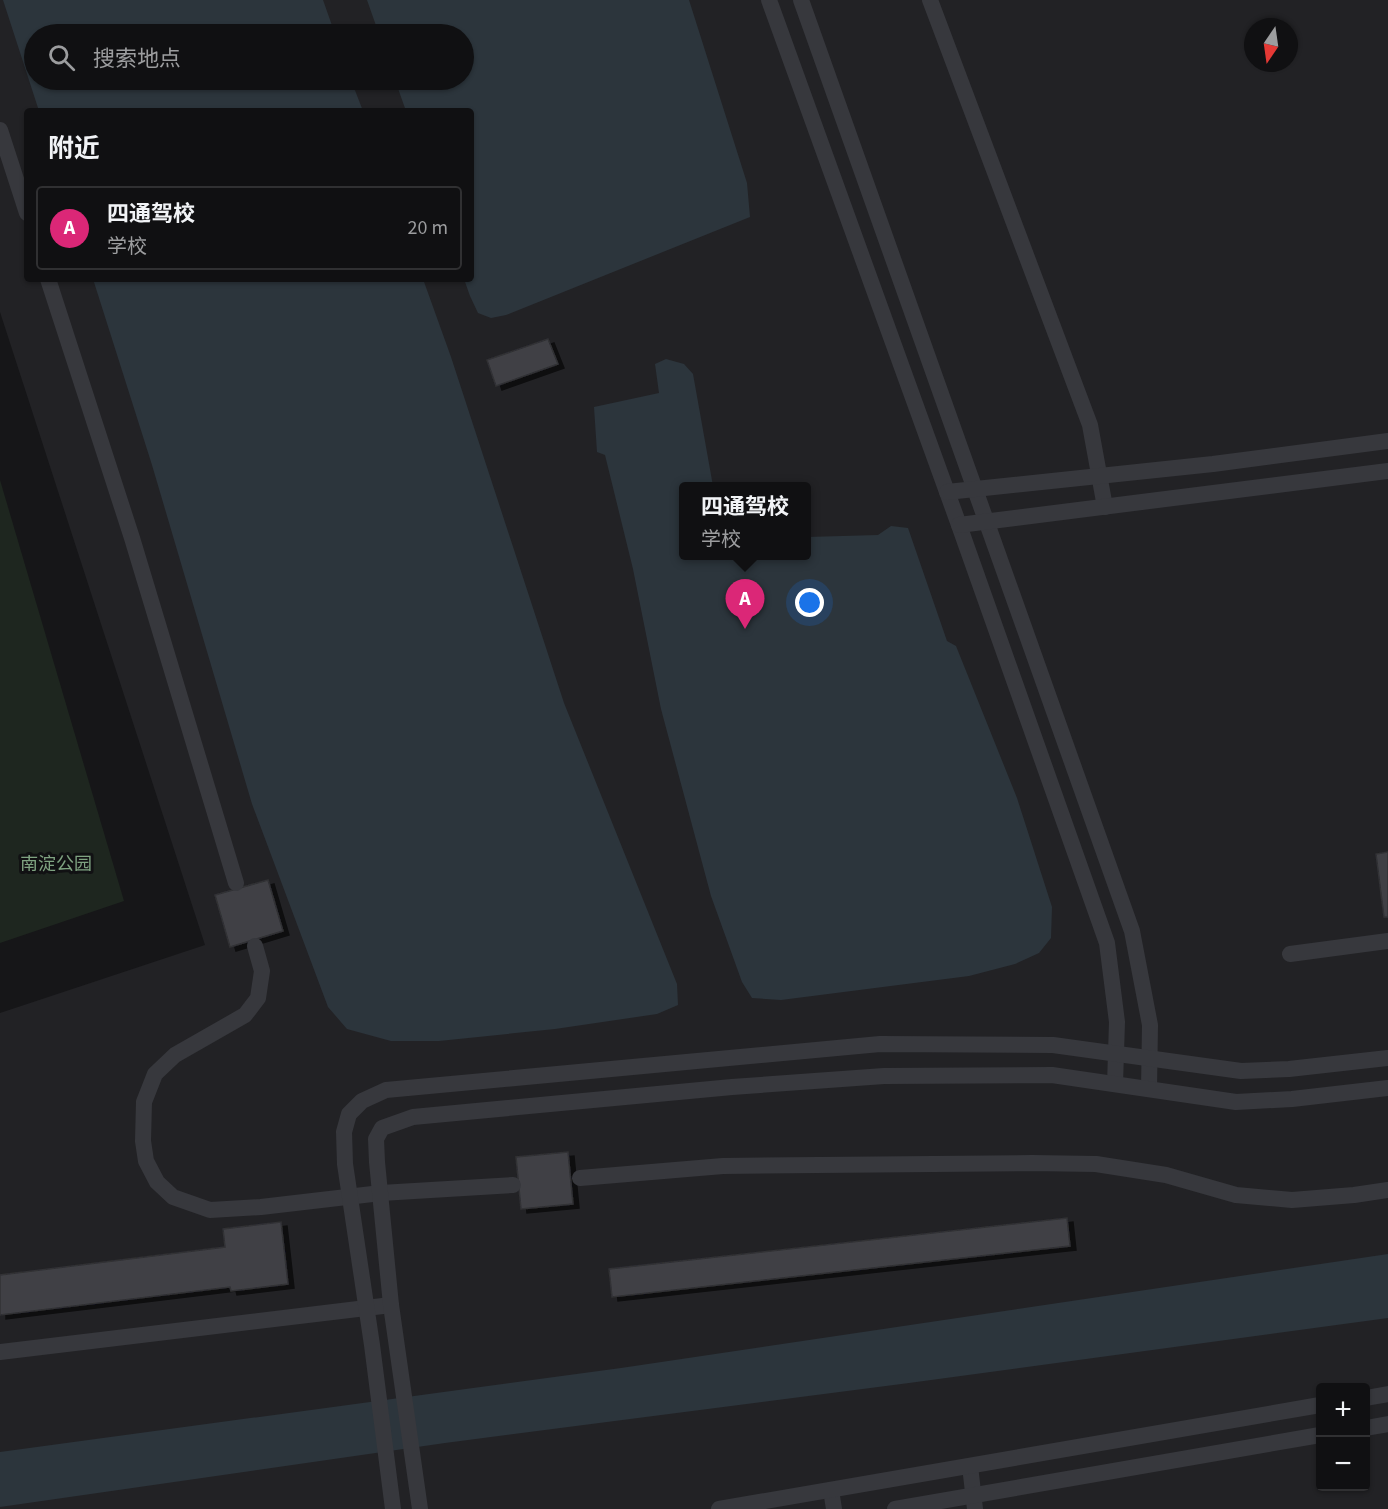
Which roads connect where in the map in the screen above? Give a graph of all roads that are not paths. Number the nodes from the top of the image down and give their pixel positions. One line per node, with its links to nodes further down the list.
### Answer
1 (769, 0): 11 (lane)
2 (801, 0): 10 (lane)
3 (930, 0): 9 (lane)
4 (0, 130): 5 (lane)
5 (24, 204)
6 (49, 282): 15 (lane)
7 (1388, 441): 9 (lane)
8 (1388, 471): 12 (lane)
9 (1099, 476): 10 (lane); 12 (lane)
10 (975, 489): 11 (lane); 13 (lane)
11 (947, 492): 14 (lane)
12 (1105, 507): 13 (lane)
13 (987, 522): 14 (lane); 21 (lane)
14 (959, 525): 19 (lane)
15 (236, 883)
16 (1388, 941): 18 (lane)
17 (255, 946): 29 (lane)
18 (1290, 954)
19 (1116, 1054): 21 (lane); 22 (lane); 29 (lane)
20 (1388, 1058): 21 (lane)
21 (1150, 1059): 24 (lane)
22 (1115, 1084): 24 (lane); 28 (lane)
23 (1388, 1088): 24 (lane)
24 (1149, 1089)
25 (580, 1178): 27 (lane)
26 (513, 1185): 28 (lane)
27 (1388, 1190)
28 (381, 1193): 29 (lane); 30 (lane)
29 (350, 1197): 31 (lane)
30 (391, 1305): 31 (lane); 43 (lane)
31 (366, 1308): 32 (lane); 42 (lane)
32 (0, 1352)
33 (1388, 1394): 34 (lane)
34 (1370, 1397)
35 (1316, 1406): 39 (lane)
36 (1388, 1424): 37 (lane)
37 (1370, 1427)
38 (1316, 1436): 41 (lane)
39 (970, 1466): 40 (lane); 41 (lane)
40 (831, 1490): 44 (lane); 45 (lane)
41 (975, 1502): 46 (lane)
42 (393, 1509)
43 (420, 1509)
44 (719, 1509)
45 (834, 1509)
46 (895, 1509)

